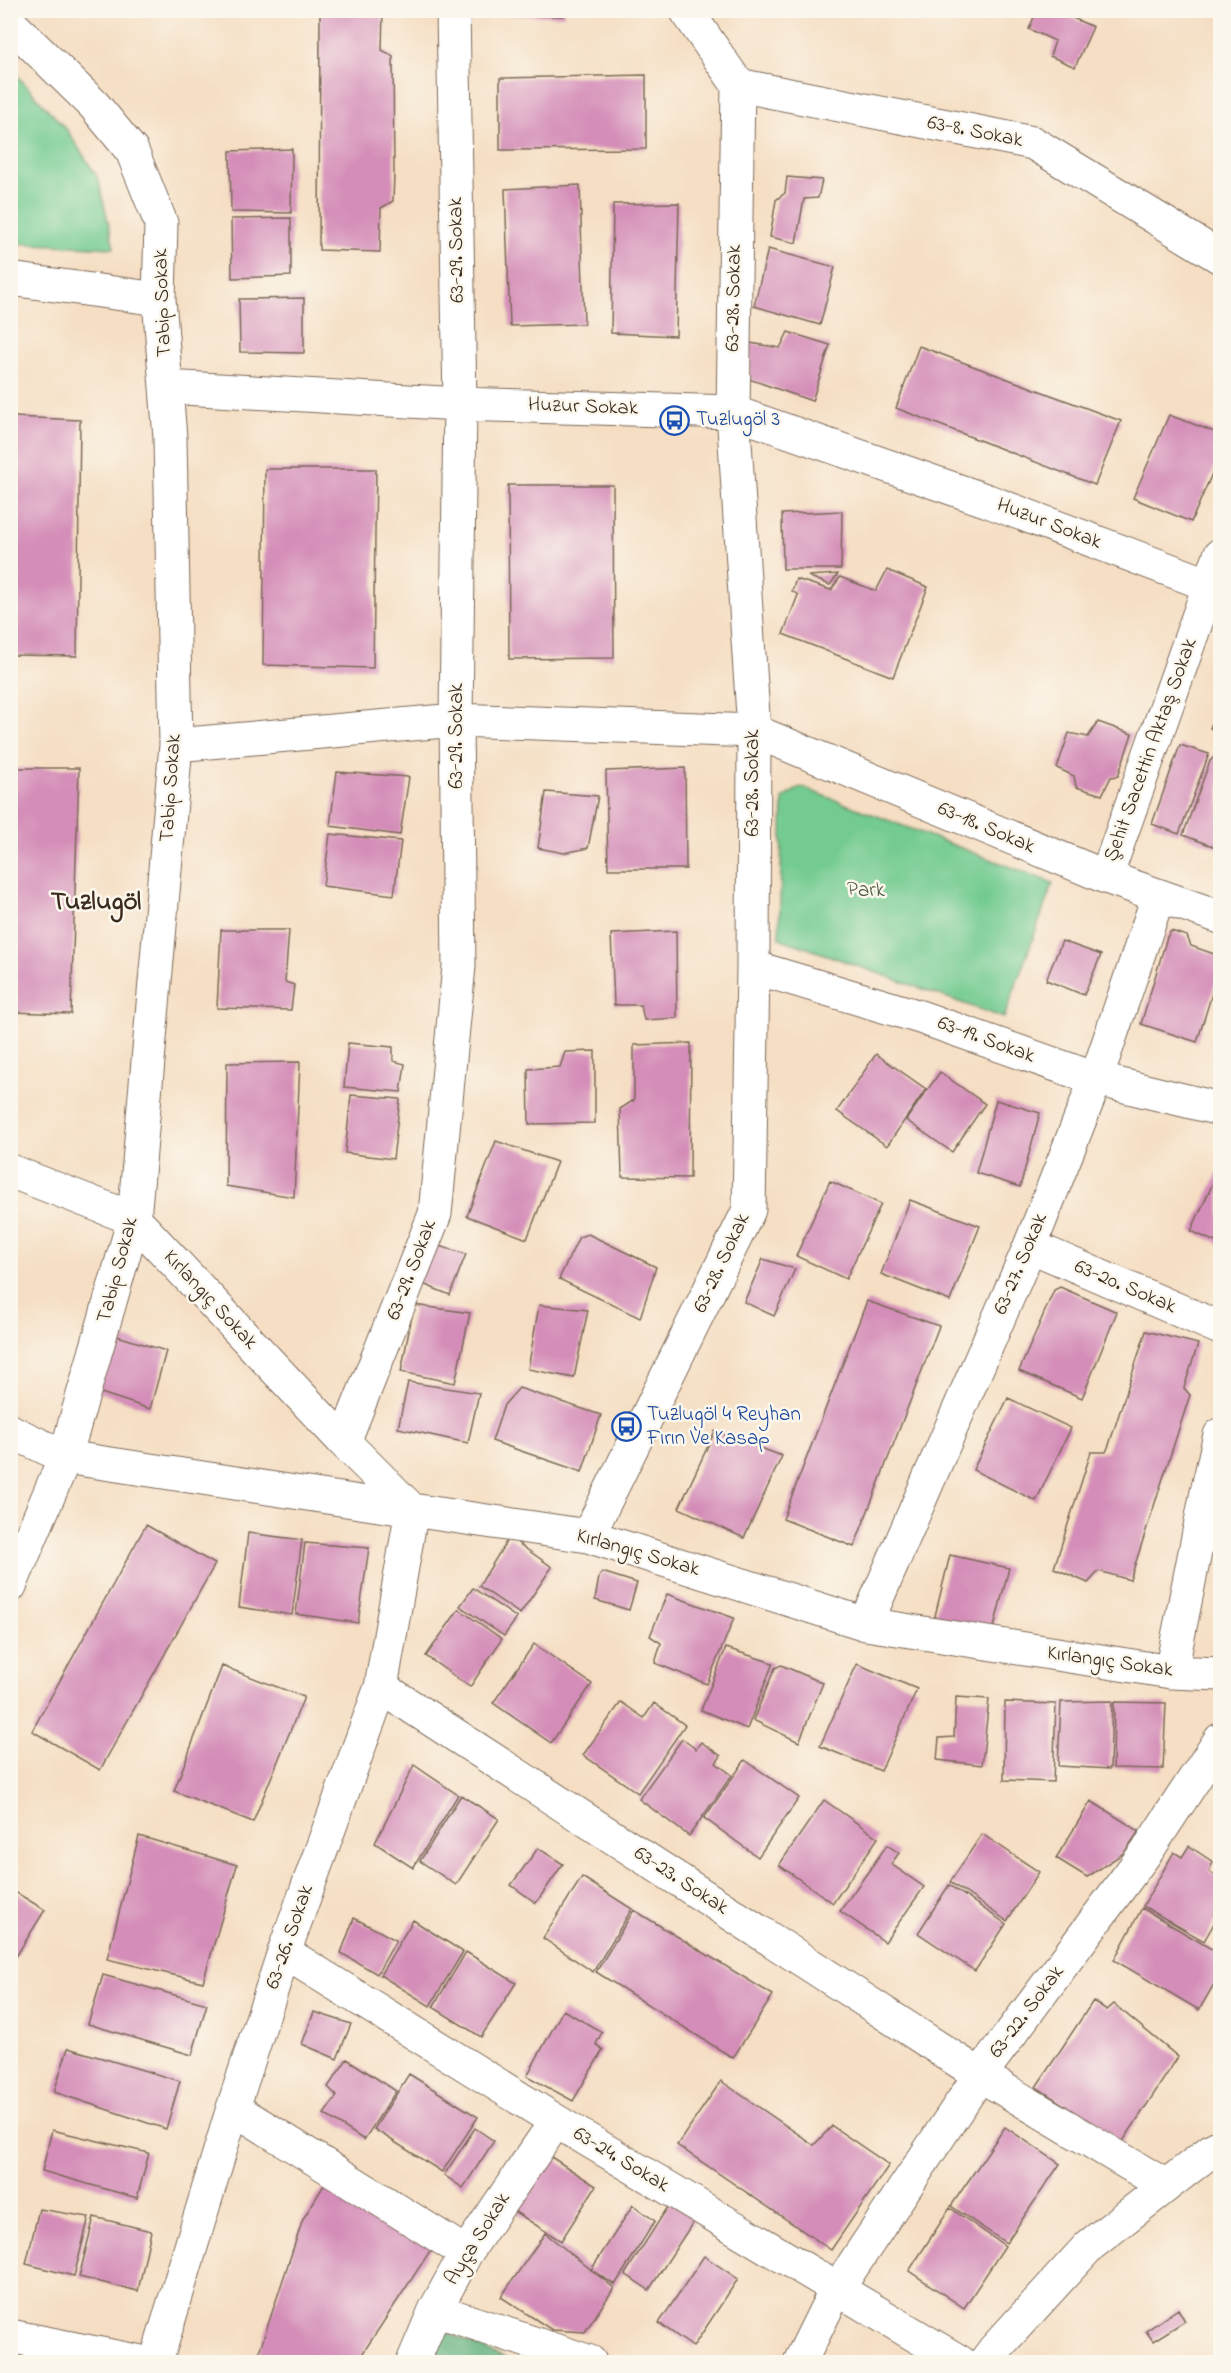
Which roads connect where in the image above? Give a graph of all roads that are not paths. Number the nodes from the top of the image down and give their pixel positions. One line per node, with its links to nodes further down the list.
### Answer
1 (453, 10): 9 (street, 63-29. Sokak)
2 (686, 10): 4 (street)
3 (10, 22): 7 (street, Tabip Sokak)
4 (738, 85): 5 (street, 63-8. Sokak); 10 (street, 63-28. Sokak)
5 (1221, 257)
6 (10, 279): 7 (street)
7 (159, 299): 8 (street, Tabip Sokak)
8 (166, 387): 9 (street, Huzur Sokak); 14 (street, Tabip Sokak)
9 (460, 404): 10 (street, Huzur Sokak); 12 (street, 63-29. Sokak)
10 (733, 412): 11 (street, Huzur Sokak); 13 (street, 63-28. Sokak)
11 (1217, 577): 15 (street, Şehit Sacettin Aktaş Sokak)
12 (456, 720): 13 (street); 14 (street); 27 (street, 63-29. Sokak)
13 (754, 731): 15 (street, 63-18. Sokak); 18 (street, 63-28. Sokak)
14 (176, 745): 22 (street, Tabip Sokak)
15 (1106, 878): 16 (street, 63-18. Sokak)
16 (1158, 897): 17 (street, 63-18. Sokak); 19 (street, 63-27. Sokak)
17 (1221, 917)
18 (753, 967): 19 (street, 63-19. Sokak); 30 (street, 63-28. Sokak)
19 (1096, 1079): 20 (street, 63-19. Sokak); 23 (street, 63-27. Sokak)
20 (1221, 1109)
21 (10, 1172): 22 (street)
22 (134, 1219): 27 (street, Kırlangıç Sokak); 28 (street, Tabip Sokak)
23 (1030, 1246): 24 (street, 63-20. Sokak); 32 (street, 63-27. Sokak)
24 (1221, 1328)
25 (10, 1431): 28 (street)
26 (1221, 1435): 33 (street)
27 (344, 1442): 29 (street, Kırlangıç Sokak)
28 (65, 1457): 29 (street); 31 (street, Tabip Sokak)
29 (412, 1510): 30 (street, Kırlangıç Sokak); 35 (street, 63-26. Sokak)
30 (588, 1536): 32 (street, Kırlangıç Sokak)
31 (10, 1586)
32 (866, 1624): 33 (street, Kırlangıç Sokak)
33 (1171, 1672): 34 (street, Kırlangıç Sokak)
34 (1221, 1674)
35 (381, 1687): 37 (street, 63-26. Sokak); 38 (street, 63-23. Sokak)
36 (1221, 1740): 38 (street, 63-22. Sokak)
37 (284, 1952): 39 (street, 63-26. Sokak); 40 (street, 63-24. Sokak)
38 (980, 2075): 42 (street, 63-23. Sokak); 44 (street, 63-22. Sokak)
39 (233, 2108): 43 (street); 48 (street, 63-26. Sokak)
40 (556, 2121): 43 (street, Ayça Sokak); 44 (street, 63-24. Sokak)
41 (1221, 2146): 42 (street)
42 (1166, 2186): 53 (street)
43 (466, 2253): 45 (street, Ayça Sokak)
44 (838, 2288): 51 (street, 63-22. Sokak); 52 (street, 63-24. Sokak)
45 (435, 2310): 49 (street, Ayça Sokak); 50 (street)
46 (10, 2336): 47 (street)
47 (141, 2362)
48 (156, 2362)
49 (413, 2362)
50 (590, 2362)
51 (800, 2362)
52 (960, 2362)
53 (985, 2362)

